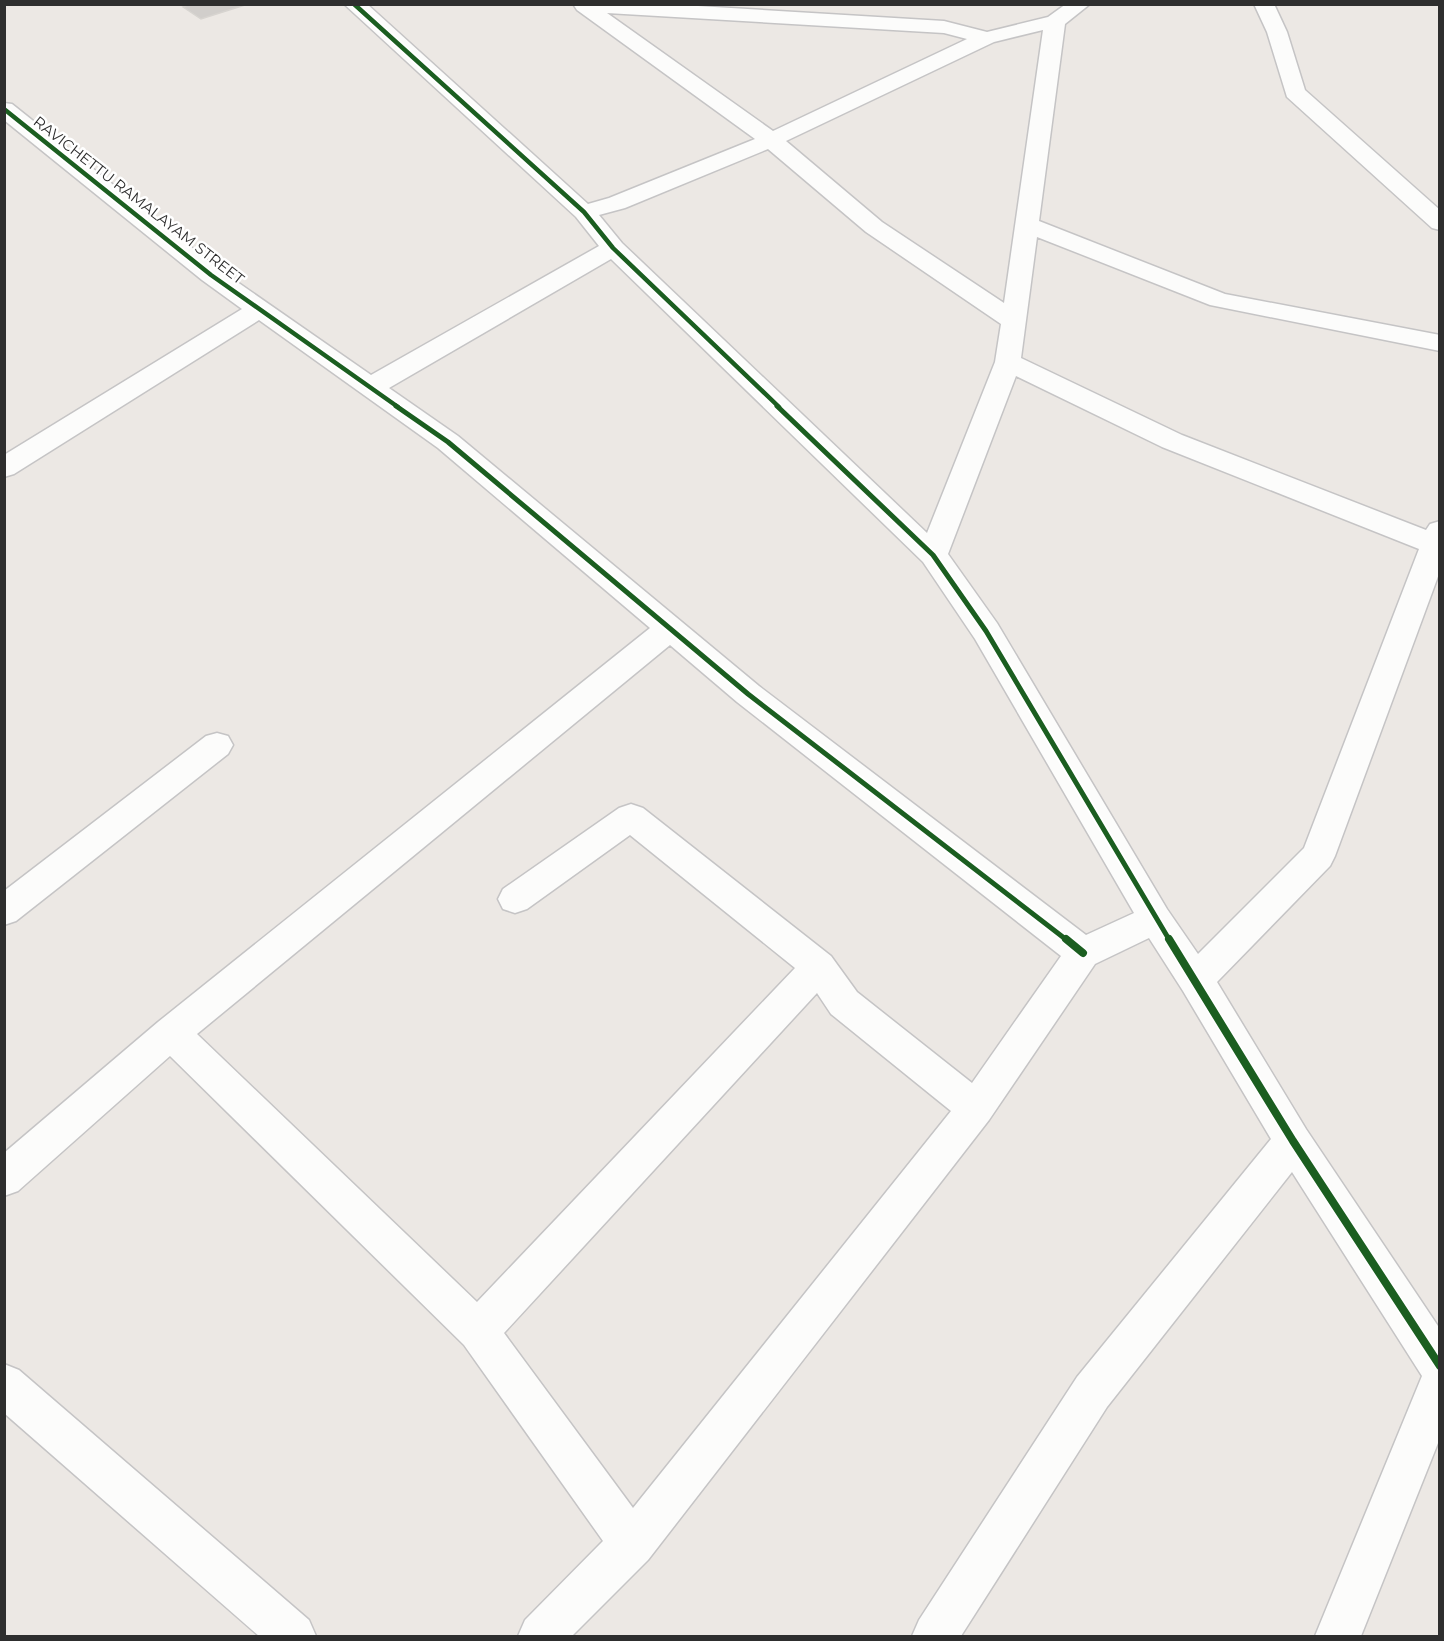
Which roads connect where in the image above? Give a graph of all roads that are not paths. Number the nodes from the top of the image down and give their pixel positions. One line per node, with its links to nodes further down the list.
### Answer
1 (354, 4): 11 (street)
2 (913, 4): 7 (street)
3 (1080, 4): 6 (street)
4 (1264, 4): 12 (street)
5 (583, 5): 7 (street); 10 (street)
6 (1055, 21): 8 (street); 13 (street)
7 (944, 27): 8 (street)
8 (987, 38): 10 (street)
9 (4, 109): 15 (street, RAVICHETTU RAMALAYAM STREET)
10 (771, 140): 11 (street); 16 (street)
11 (584, 212): 14 (street)
12 (1440, 223)
13 (1027, 225): 16 (street); 17 (street)
14 (613, 248): 19 (street); 22 (street)
15 (259, 309): 19 (street, RAVICHETTU RAMALAYAM STREET); 20 (street)
16 (1015, 322): 18 (street)
17 (1440, 344)
18 (1008, 362): 21 (street); 22 (street)
19 (370, 387): 23 (street, RAVICHETTU RAMALAYAM STREET)
20 (4, 468)
21 (1438, 541): 30 (street)
22 (933, 555): 27 (street)
23 (671, 628): 28 (street, RAVICHETTU RAMALAYAM STREET); 31 (street)
24 (217, 745): 26 (street)
25 (515, 899): 29 (street)
26 (4, 911)
27 (1155, 919): 28 (street); 30 (street)
28 (1083, 953): 32 (street)
29 (819, 967): 32 (street); 35 (street)
30 (1196, 980): 33 (street)
31 (171, 1033): 34 (street); 35 (street)
32 (976, 1108): 39 (street)
33 (1293, 1141): 36 (street); 42 (street)
34 (4, 1178)
35 (478, 1331): 39 (street)
36 (1440, 1366)
37 (1440, 1384): 43 (street)
38 (4, 1385): 40 (street)
39 (632, 1544): 41 (street)
40 (293, 1636)
41 (541, 1636)
42 (934, 1636)
43 (1338, 1636)

